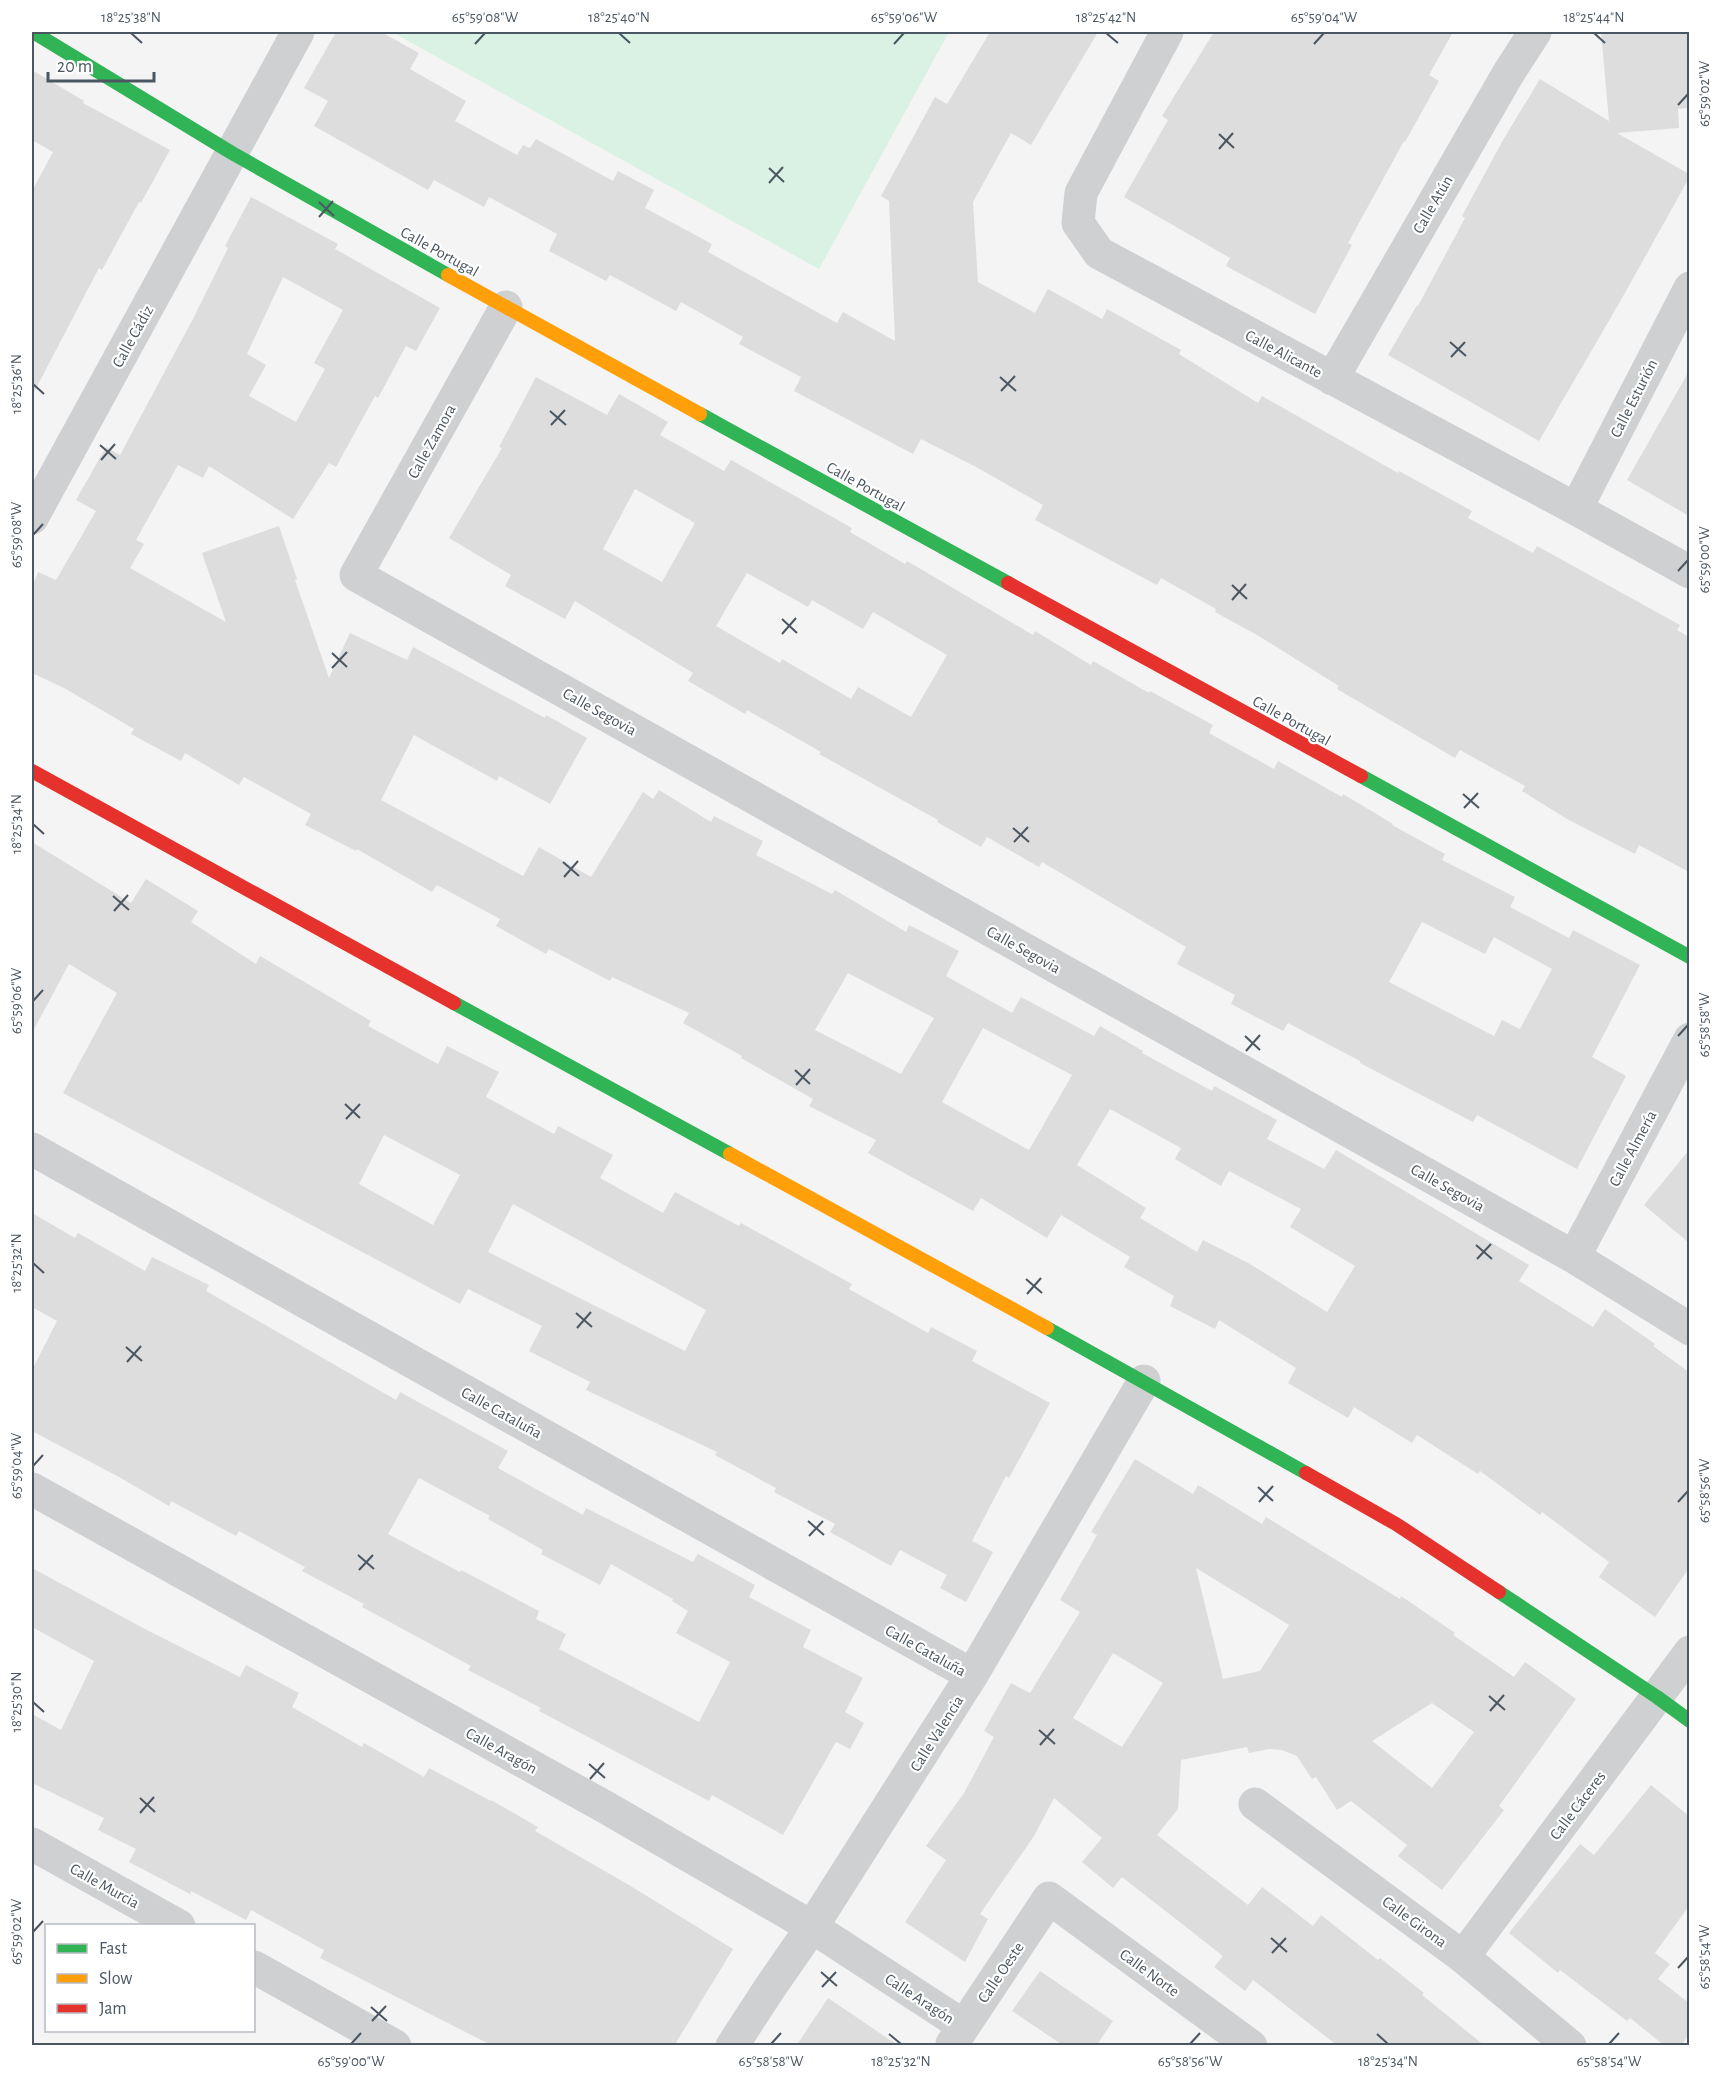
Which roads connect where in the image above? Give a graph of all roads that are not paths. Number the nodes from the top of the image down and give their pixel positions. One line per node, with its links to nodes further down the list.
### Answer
1 (33, 32): 5 (street, Calle Portugal)
2 (298, 32): 5 (street, Calle Cádiz)
3 (1167, 32): 8 (street, Calle Alicante)
4 (1535, 32): 8 (street, Calle Atún)
5 (232, 153): 7 (street, Calle Portugal); 10 (street, Calle Cádiz)
6 (1689, 288): 9 (street, Calle Esturión)
7 (506, 307): 12 (street, Calle Zamora); 14 (street, Calle Portugal)
8 (1332, 379): 9 (street, Calle Alicante)
9 (1576, 509): 11 (street, Calle Alicante)
10 (32, 519)
11 (1689, 572)
12 (356, 575): 17 (street, Calle Segovia)
13 (32, 771): 19 (street)
14 (1689, 957)
15 (1689, 1039): 17 (street, Calle Almería)
16 (32, 1149): 22 (street, Calle Cataluña)
17 (1574, 1257): 18 (street, Calle Segovia)
18 (1689, 1329)
19 (1144, 1381): 22 (street, Calle Valencia); 23 (street)
20 (32, 1489): 29 (street, Calle Aragón)
21 (1689, 1652): 23 (street, Calle Cáceres)
22 (972, 1675): 29 (street, Calle Valencia)
23 (1657, 1697): 24 (street); 30 (street, Calle Cáceres)
24 (1689, 1721)
25 (1255, 1804): 30 (street, Calle Girona)
26 (32, 1844): 28 (street, Calle Murcia)
27 (1049, 1898): 32 (street, Calle Oeste); 35 (street, Calle Norte)
28 (175, 1924)
29 (812, 1927): 32 (street, Calle Aragón); 34 (street, Calle Valencia)
30 (1463, 1957): 36 (street, Calle Girona)
31 (255, 1968): 33 (street)
32 (957, 2036)
33 (395, 2046)
34 (732, 2046)
35 (1251, 2046)
36 (1570, 2046)

